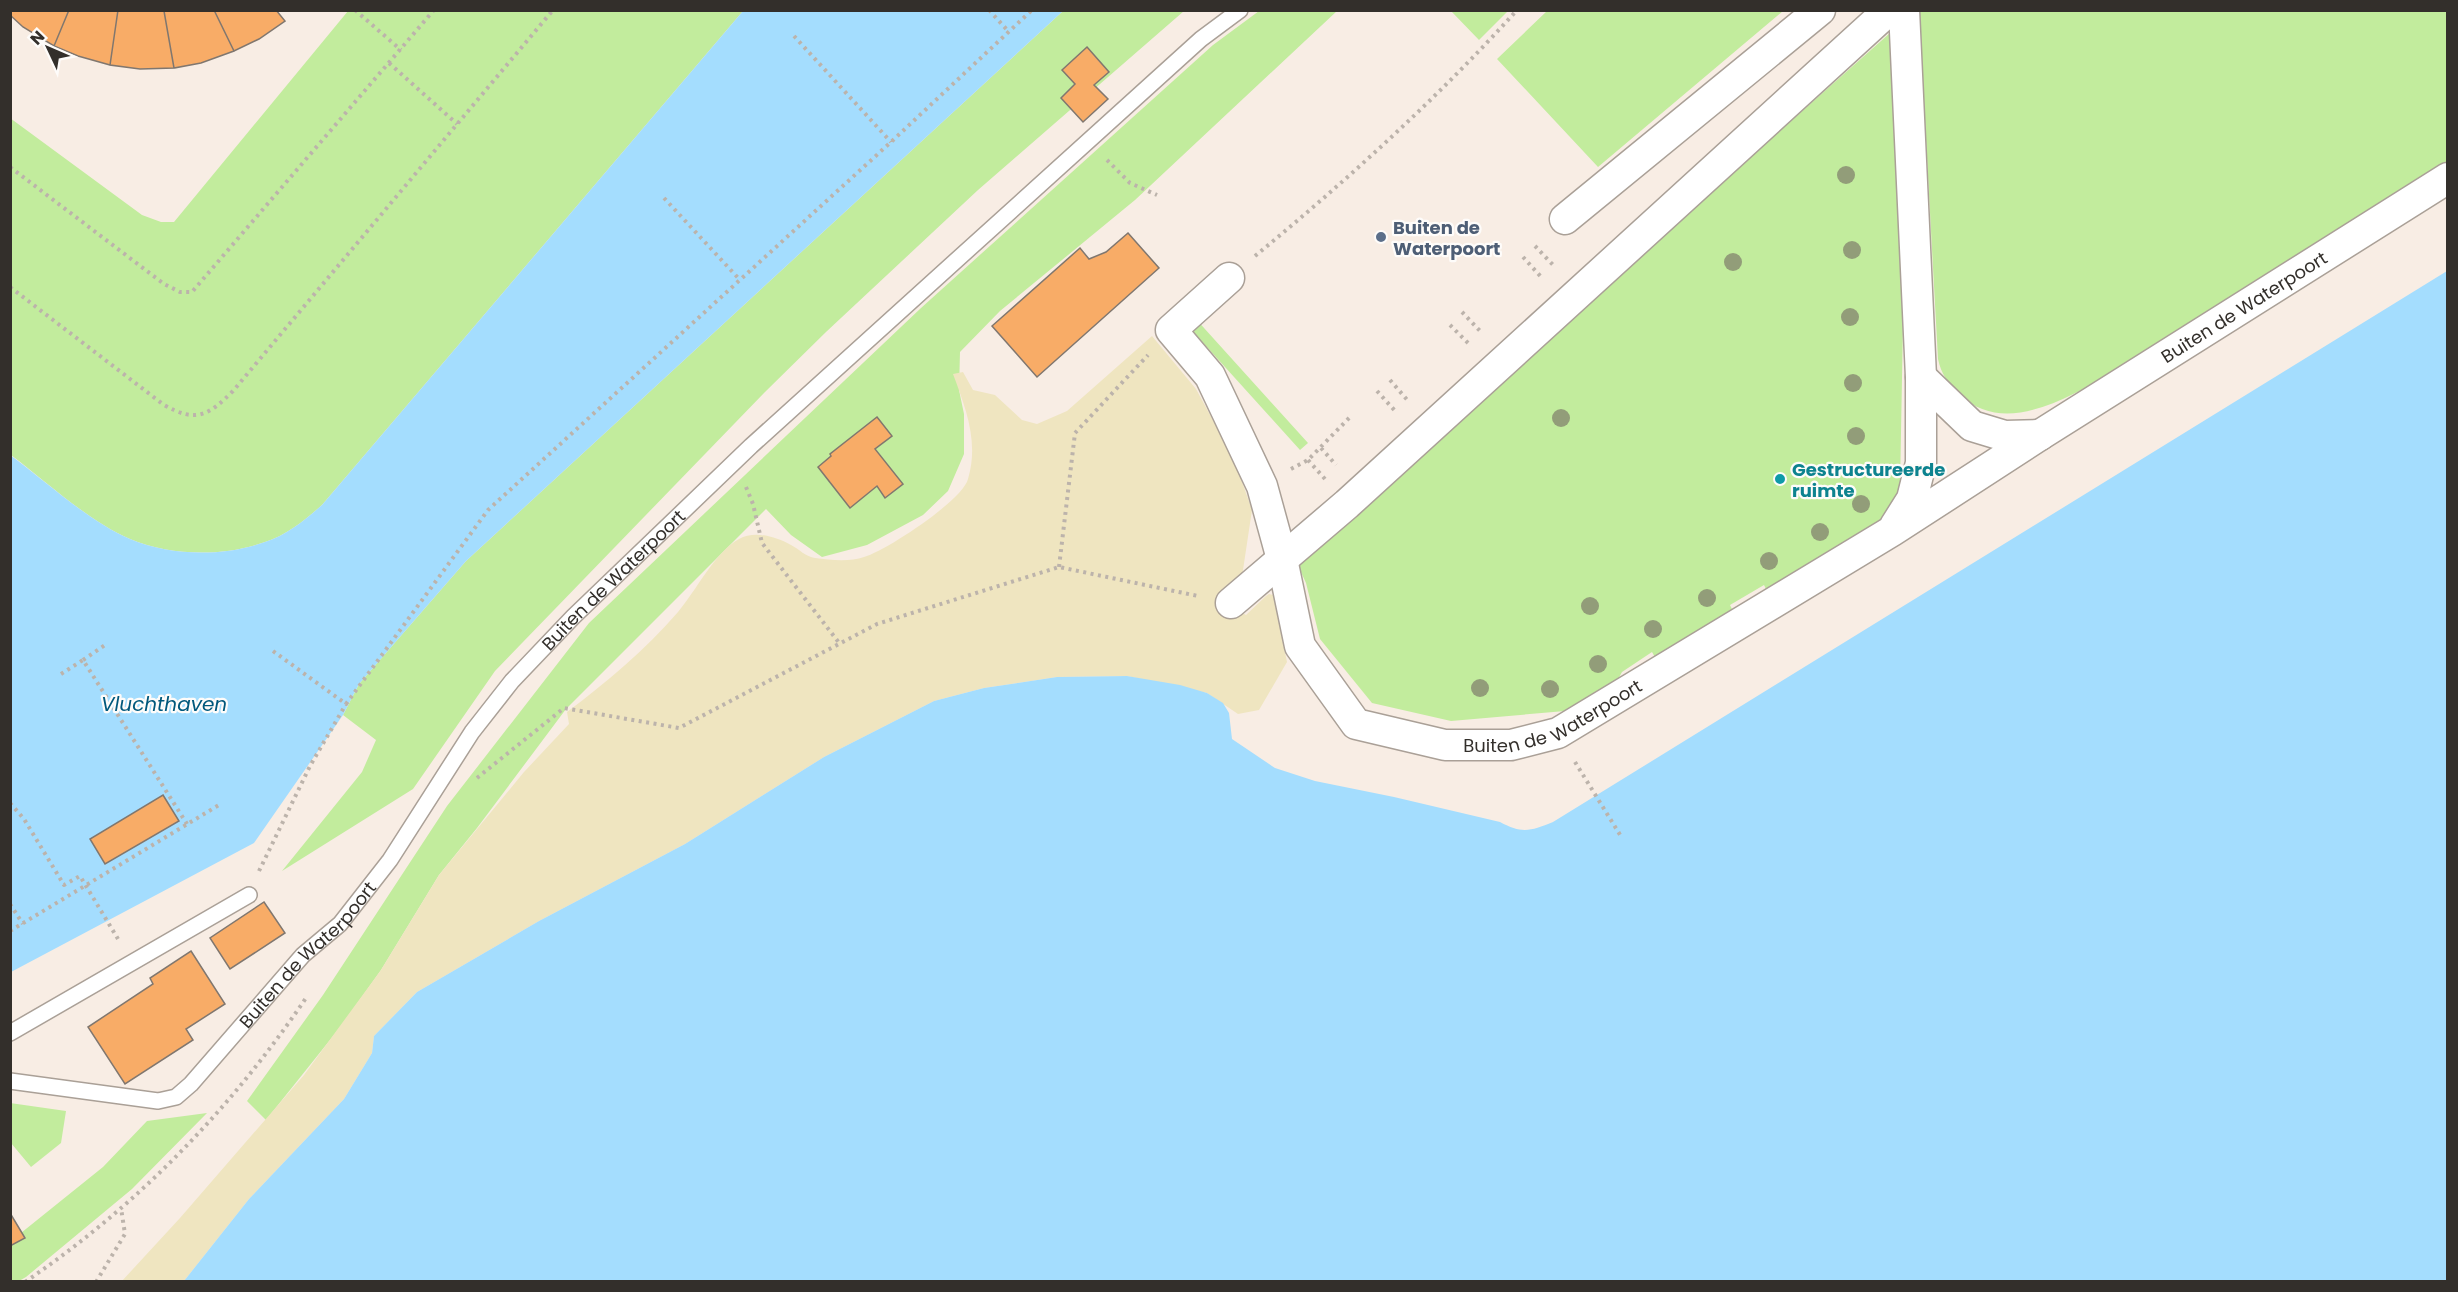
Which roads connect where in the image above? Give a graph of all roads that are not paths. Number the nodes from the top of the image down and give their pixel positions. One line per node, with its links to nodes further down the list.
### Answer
1 (1240, 10): 15 (lane, Buiten de Waterpoort)
2 (1820, 10): 6 (street)
3 (1889, 10): 11 (street)
4 (1904, 10): 8 (street, Buiten de Waterpoort)
5 (2448, 178): 9 (street, Buiten de Waterpoort)
6 (1565, 219)
7 (1229, 278): 11 (street, Buiten de Waterpoort)
8 (1921, 378): 9 (street); 10 (street, Buiten de Waterpoort)
9 (2040, 435): 10 (street, Buiten de Waterpoort)
10 (1892, 531): 11 (street, Buiten de Waterpoort)
11 (1282, 559): 12 (street)
12 (1231, 603)
13 (249, 895): 14 (lane)
14 (10, 1033)
15 (10, 1081)

